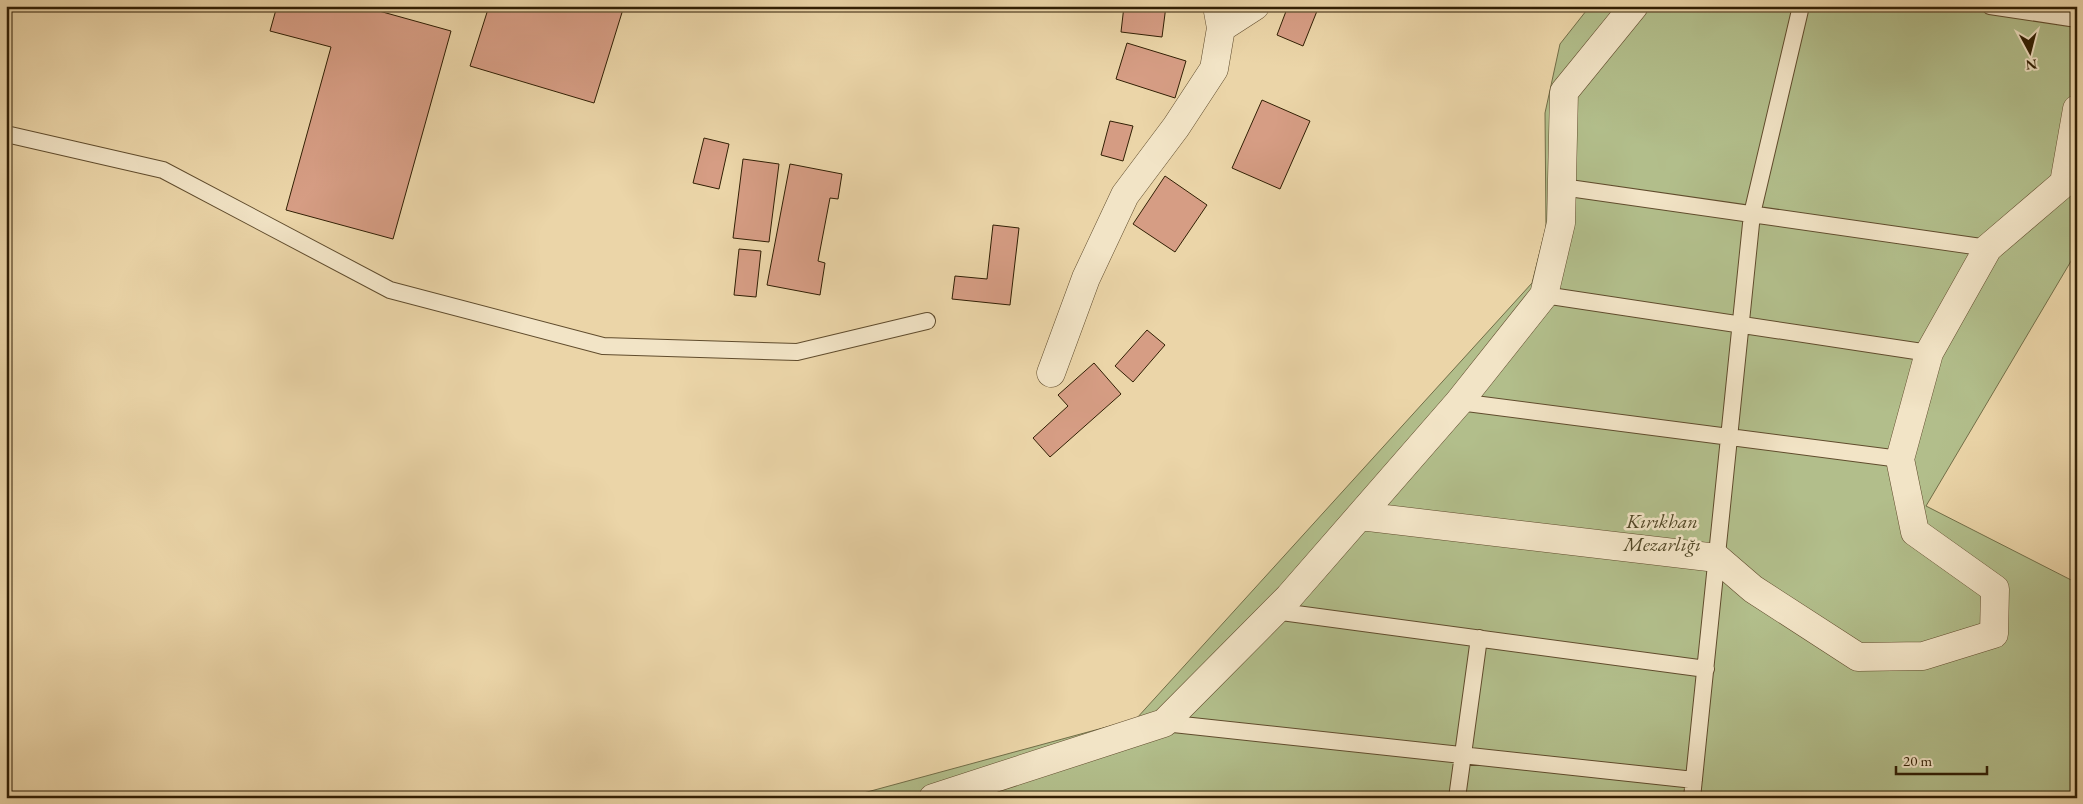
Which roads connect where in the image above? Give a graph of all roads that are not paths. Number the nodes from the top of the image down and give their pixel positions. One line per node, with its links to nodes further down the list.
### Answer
1 (1255, 6): 5 (street)
2 (1634, 6): 9 (street)
3 (1802, 6): 10 (lane)
4 (1990, 6): 6 (lane)
5 (1219, 17): 16 (street)
6 (2077, 19)
7 (2077, 109): 11 (street)
8 (6, 134): 13 (lane)
9 (1562, 187): 10 (lane); 12 (street)
10 (1752, 214): 11 (lane); 14 (lane)
11 (1988, 248): 15 (street)
12 (1544, 296): 14 (lane); 17 (street)
13 (927, 321)
14 (1740, 325): 15 (lane); 18 (lane)
15 (1929, 353): 19 (street)
16 (1051, 373)
17 (1459, 402): 18 (lane); 20 (street)
18 (1729, 437): 19 (lane); 21 (lane)
19 (1900, 459): 21 (street)
20 (1360, 516): 21 (street); 22 (street)
21 (1717, 558): 24 (lane)
22 (1274, 611): 23 (lane); 25 (street)
23 (1479, 638): 24 (lane); 26 (lane)
24 (1706, 669): 27 (lane)
25 (1164, 723): 26 (lane); 28 (street)
26 (1463, 755): 27 (lane); 29 (lane)
27 (1694, 780): 30 (lane)
28 (933, 798)
29 (1457, 798)
30 (1692, 798)

